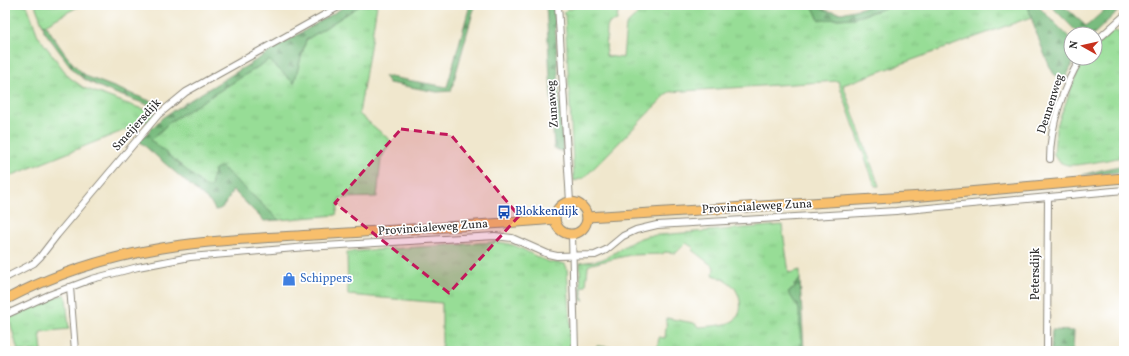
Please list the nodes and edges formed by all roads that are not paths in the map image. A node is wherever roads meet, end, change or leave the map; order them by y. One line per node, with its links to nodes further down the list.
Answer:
1 (342, 5): 15 (street, Smeijersdijk)
2 (558, 5): 10 (street, Zunaweg)
3 (1124, 16): 4 (street)
4 (1103, 35)
5 (1077, 66): 6 (street, Dennenweg)
6 (1050, 159)
7 (1124, 178): 11 (main road, Provincialeweg Zuna)
8 (1124, 190): 9 (street, Provincialeweg Zuna)
9 (1048, 198): 14 (street, Provincialeweg Zuna); 21 (street, Petersdijk)
10 (570, 202): 11 (main road); 12 (main road)
11 (587, 217): 13 (main road)
12 (554, 219): 13 (main road); 17 (main road, Provincialeweg Zuna)
13 (572, 235): 14 (street)
14 (572, 256): 16 (street, Provincialeweg Zuna); 20 (street)
15 (5, 278)
16 (70, 287): 18 (street, Provincialeweg Zuna); 19 (street)
17 (5, 300)
18 (5, 315)
19 (75, 351)
20 (575, 351)
21 (1047, 351)

